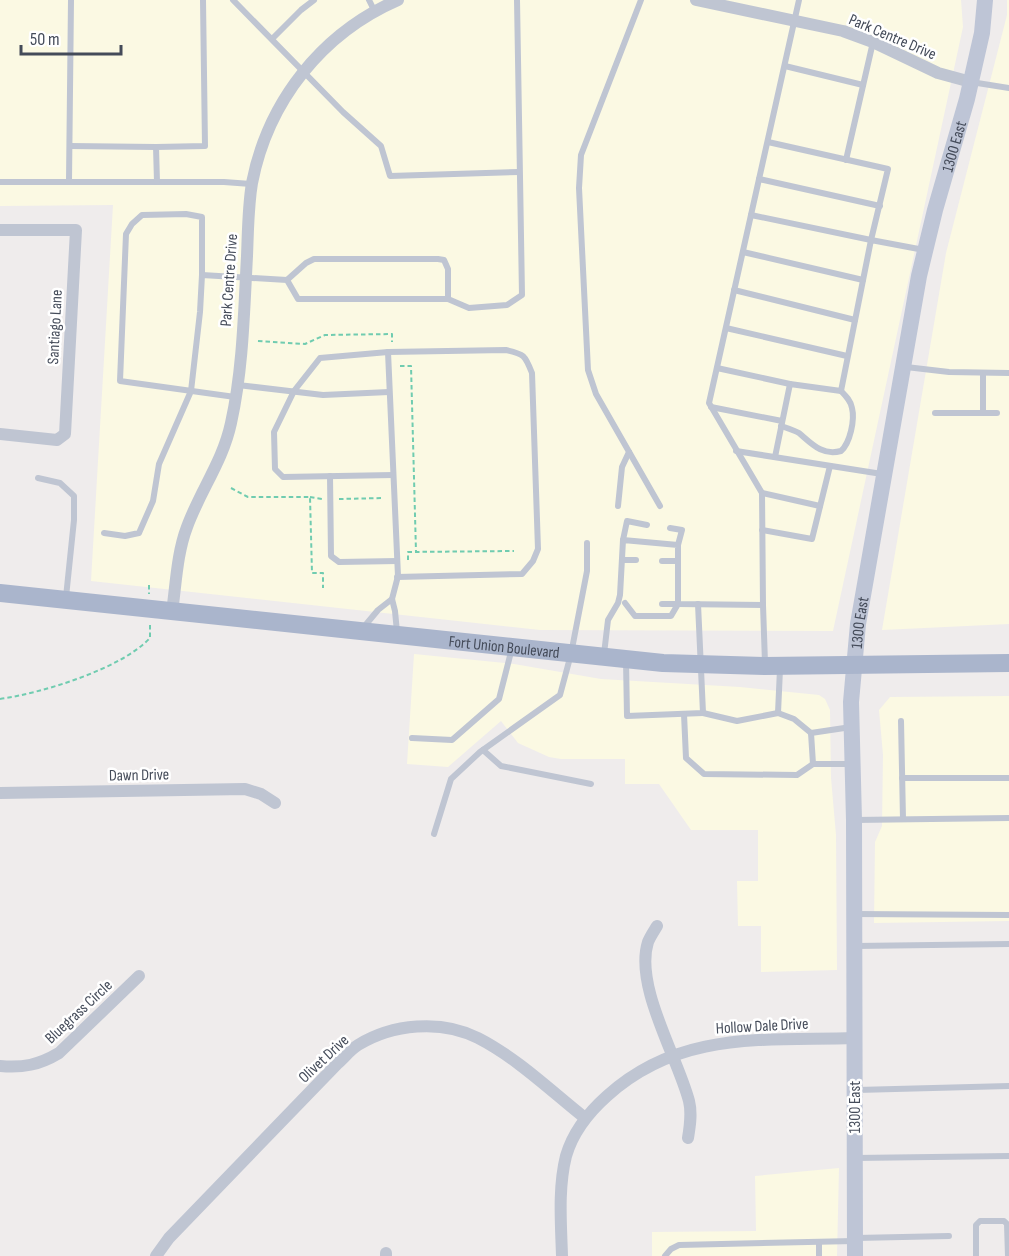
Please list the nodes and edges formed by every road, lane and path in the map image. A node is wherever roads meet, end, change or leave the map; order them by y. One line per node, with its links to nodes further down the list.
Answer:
1 (71, 0): 23 (lane)
2 (202, 0): 24 (lane)
3 (233, 0): 13 (lane)
4 (241, 0): 13 (lane)
5 (314, 0): 15 (lane)
6 (399, 0): 12 (street, Park Centre Drive)
7 (517, 0): 26 (lane)
8 (641, 0): 67 (lane)
9 (696, 0): 14 (street, Park Centre Drive)
10 (799, 0): 14 (lane)
11 (985, 0): 19 (main road, 1300 East)
12 (371, 5): 18 (street, Park Centre Drive)
13 (241, 8): 15 (lane)
14 (795, 20): 16 (street, Park Centre Drive); 17 (lane)
15 (272, 39): 18 (lane)
16 (873, 42): 19 (street, Park Centre Drive); 20 (lane)
17 (785, 66): 20 (lane); 22 (lane)
18 (303, 70): 26 (lane); 31 (street, Park Centre Drive)
19 (971, 82): 21 (lane); 36 (main road, 1300 East)
20 (863, 85): 25 (lane)
21 (1009, 88)
22 (768, 142): 25 (lane); 27 (lane)
23 (70, 146): 24 (lane); 28 (lane)
24 (156, 147): 30 (lane)
25 (846, 160): 32 (lane)
26 (519, 172): 43 (lane)
27 (759, 179): 32 (lane); 33 (lane)
28 (69, 181): 29 (lane); 30 (lane)
29 (0, 182)
30 (157, 182): 31 (lane)
31 (252, 184): 39 (street, Park Centre Drive)
32 (880, 206): 35 (lane)
33 (751, 215): 35 (lane); 37 (lane)
34 (0, 230): 65 (street, Santiago Lane)
35 (871, 240): 36 (lane); 41 (lane)
36 (924, 250): 50 (main road, 1300 East)
37 (743, 252): 41 (lane); 42 (lane)
38 (202, 275): 39 (lane); 55 (lane); 55 (lane)
39 (246, 277): 40 (lane); 56 (street, Park Centre Drive)
40 (287, 280): 43 (lane); 43 (lane)
41 (863, 280): 44 (lane)
42 (734, 290): 44 (lane); 45 (lane)
43 (448, 299)
44 (855, 320): 48 (lane)
45 (726, 328): 48 (lane); 51 (lane)
46 (258, 341): 47 (path)
47 (390, 348): 57 (lane); 59 (lane); 100 (lane)
48 (847, 356): 58 (lane)
49 (400, 366): 76 (path)
50 (902, 367): 52 (lane); 70 (main road, 1300 East)
51 (717, 368): 54 (lane); 60 (lane)
52 (983, 373): 53 (lane); 62 (lane)
53 (1009, 373)
54 (790, 384): 58 (lane); 64 (lane)
55 (191, 391): 56 (lane); 88 (lane)
56 (237, 391): 57 (lane); 112 (street, Park Centre Drive)
57 (294, 391): 59 (lane); 72 (lane)
58 (841, 391): 64 (lane)
59 (389, 392): 71 (lane)
60 (711, 407): 64 (lane); 66 (lane)
61 (935, 413): 62 (lane)
62 (983, 413): 63 (lane)
63 (997, 413)
64 (782, 424): 68 (lane)
65 (0, 434)
66 (736, 451): 68 (lane); 77 (lane)
67 (629, 452): 82 (lane); 83 (lane)
68 (775, 458): 69 (lane)
69 (830, 466): 70 (lane); 84 (lane)
70 (882, 474): 121 (main road, 1300 East)
71 (393, 475): 72 (lane); 96 (lane)
72 (330, 476): 96 (lane)
73 (38, 478): 104 (lane)
74 (231, 488): 78 (path)
75 (409, 488): 76 (path)
76 (414, 488): 93 (path)
77 (762, 493): 84 (lane); 87 (lane)
78 (310, 496): 80 (path); 101 (path)
79 (383, 498): 81 (path)
80 (322, 499)
81 (339, 499)
82 (618, 506)
83 (660, 506)
84 (820, 506): 87 (lane)
85 (647, 525): 89 (lane)
86 (670, 528): 91 (lane)
87 (762, 530): 111 (lane)
88 (104, 533)
89 (623, 540): 91 (lane); 94 (lane)
90 (587, 543): 117 (lane)
91 (678, 545): 98 (lane)
92 (514, 551): 93 (path)
93 (416, 552): 99 (path)
94 (622, 560): 95 (lane); 105 (lane)
95 (636, 560)
96 (397, 561): 100 (lane)
97 (662, 561): 98 (lane)
98 (678, 561): 109 (lane)
99 (408, 566)
100 (397, 578): 103 (lane)
101 (323, 588)
102 (0, 593): 104 (main road, Fort Union Boulevard)
103 (392, 598): 113 (lane); 115 (lane)
104 (65, 600): 112 (main road, Fort Union Boulevard)
105 (618, 603): 106 (lane); 118 (lane)
106 (626, 603): 107 (lane); 109 (lane)
107 (636, 603)
108 (662, 604): 109 (lane)
109 (678, 604): 110 (lane)
110 (698, 604): 111 (lane); 122 (lane)
111 (763, 605): 123 (lane)
112 (172, 612): 113 (main road, Fort Union Boulevard)
113 (360, 631): 115 (main road, Fort Union Boulevard)
114 (150, 632): 124 (path)
115 (397, 635): 116 (main road, Fort Union Boulevard)
116 (512, 648): 117 (main road, Fort Union Boulevard); 131 (lane)
117 (571, 654): 118 (main road, Fort Union Boulevard); 132 (lane)
118 (604, 657): 119 (main road, Fort Union Boulevard)
119 (626, 660): 122 (main road, Fort Union Boulevard); 127 (lane)
120 (1009, 663): 121 (main road, Fort Union Boulevard)
121 (854, 664): 123 (main road, Fort Union Boulevard); 129 (main road, 1300 East)
122 (700, 665): 123 (main road, Fort Union Boulevard); 125 (lane)
123 (772, 665): 126 (lane)
124 (0, 699)
125 (703, 713): 126 (lane); 127 (lane)
126 (778, 713): 130 (lane)
127 (684, 714): 133 (lane)
128 (902, 721): 135 (lane)
129 (852, 727): 130 (lane); 134 (main road, 1300 East)
130 (811, 733): 133 (lane)
131 (412, 738)
132 (483, 750): 137 (lane); 143 (lane)
133 (813, 764): 134 (lane)
134 (852, 764): 142 (main road, 1300 East)
135 (902, 778): 136 (lane); 141 (lane)
136 (1009, 778)
137 (591, 784)
138 (0, 793): 139 (street, Dawn Drive)
139 (275, 803)
140 (1009, 818): 141 (lane)
141 (903, 819): 142 (lane)
142 (854, 820): 144 (main road, 1300 East)
143 (434, 834)
144 (854, 914): 145 (lane); 148 (main road, 1300 East)
145 (1009, 915)
146 (657, 926): 151 (street)
147 (1009, 944): 148 (lane)
148 (854, 946): 150 (main road, 1300 East)
149 (139, 976): 152 (street, Bluegrass Circle)
150 (854, 1038): 151 (street, Hollow Dale Drive); 154 (main road, 1300 East)
151 (672, 1055): 155 (street, Hollow Dale Drive); 156 (street)
152 (0, 1066)
153 (1009, 1086): 154 (lane)
154 (854, 1090): 158 (main road, 1300 East)
155 (585, 1118): 162 (street, Olivet Drive); 163 (street, Hollow Dale Drive)
156 (688, 1138)
157 (1009, 1156): 158 (lane)
158 (855, 1158): 161 (main road, 1300 East)
159 (949, 1236): 161 (lane)
160 (819, 1242): 161 (lane); 164 (lane); 165 (lane)
161 (855, 1245)
162 (156, 1256)
163 (562, 1256)
164 (665, 1256)
165 (819, 1256)
166 (976, 1256): 167 (lane)
167 (1008, 1256)

